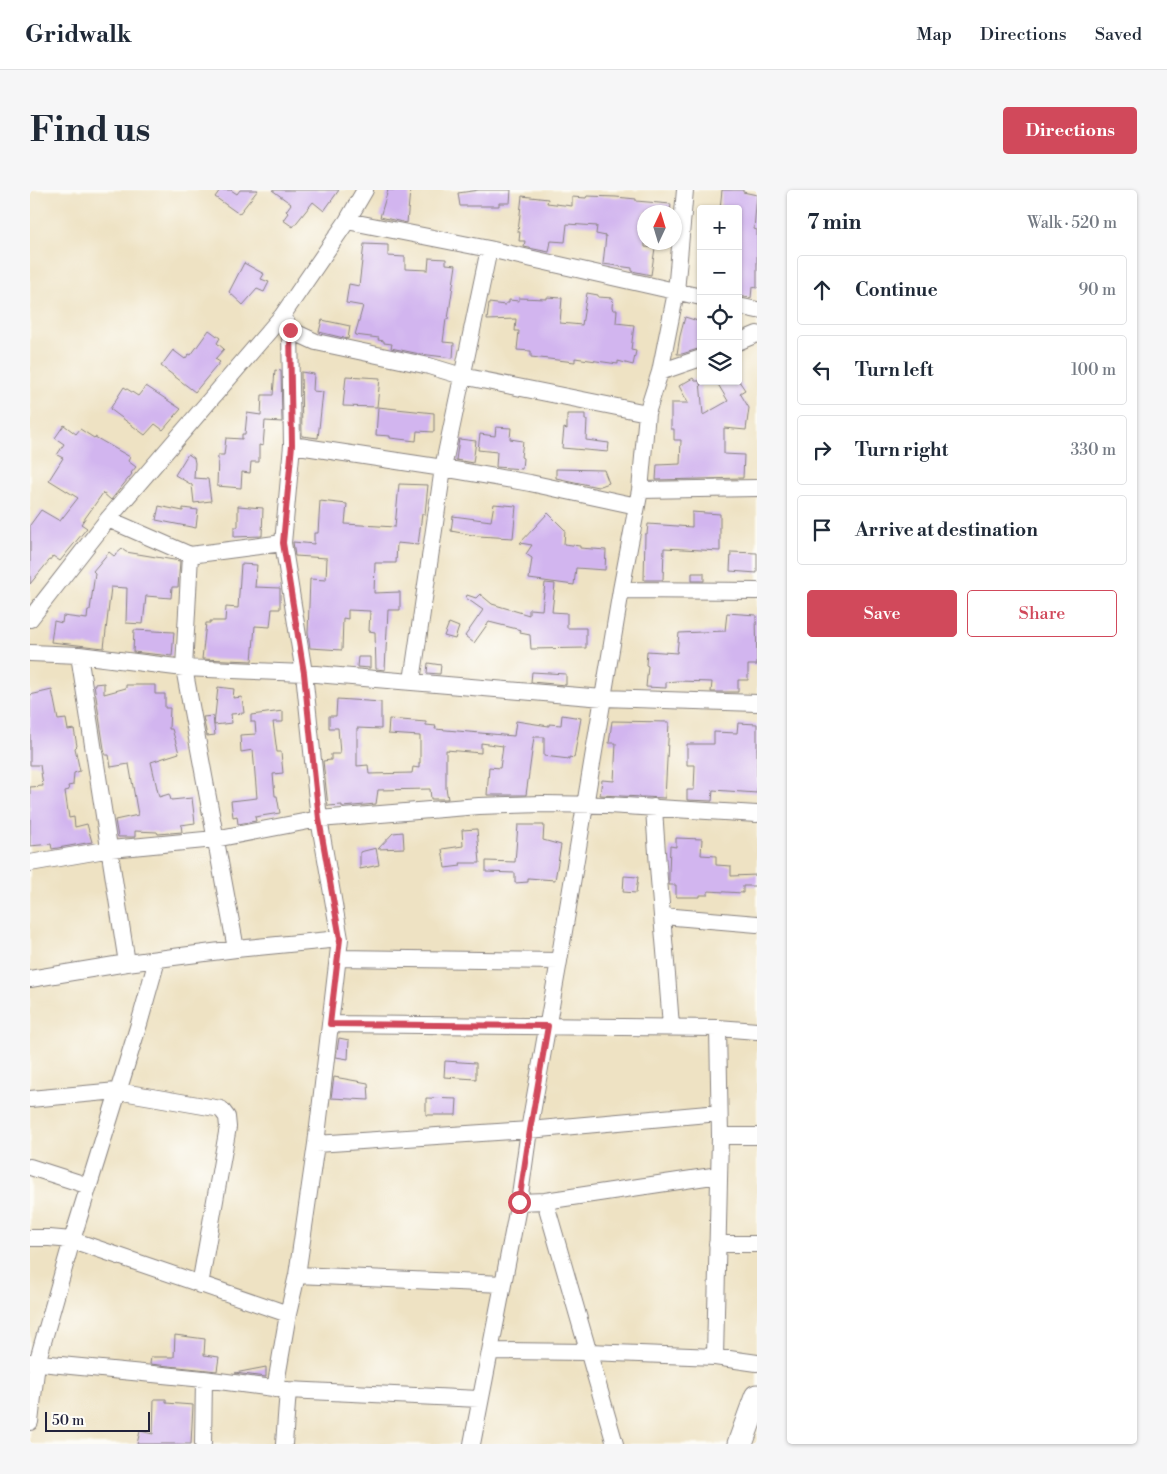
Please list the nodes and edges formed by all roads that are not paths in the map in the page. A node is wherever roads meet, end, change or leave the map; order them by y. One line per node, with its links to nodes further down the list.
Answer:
1 (365, 190): 3 (street)
2 (685, 190): 5 (street)
3 (347, 220): 4 (street); 9 (street)
4 (489, 249): 5 (street); 14 (street)
5 (676, 292): 6 (street); 13 (street)
6 (697, 297)
7 (742, 307): 8 (street)
8 (757, 310)
9 (286, 323): 14 (street); 16 (street); 20 (street)
10 (757, 334): 11 (street)
11 (742, 340)
12 (697, 359): 13 (street)
13 (660, 372): 15 (street)
14 (462, 376): 15 (street); 17 (street)
15 (647, 413): 19 (street)
16 (292, 445): 17 (street); 21 (street)
17 (443, 468): 19 (street); 30 (street)
18 (757, 488): 19 (street)
19 (639, 498): 23 (street)
20 (108, 519): 22 (street); 25 (street)
21 (283, 543): 22 (street); 29 (street)
22 (190, 555): 28 (street)
23 (621, 590): 24 (street); 31 (street)
24 (757, 592)
25 (30, 619)
26 (30, 653): 27 (street)
27 (79, 655): 28 (street); 38 (street)
28 (184, 668): 29 (street); 37 (street)
29 (304, 673): 30 (street); 36 (street)
30 (412, 682): 31 (street)
31 (603, 698): 32 (street); 33 (street)
32 (757, 703)
33 (585, 804): 34 (street); 36 (street); 46 (street)
34 (654, 807): 35 (street); 40 (street)
35 (757, 814)
36 (319, 819): 37 (street); 42 (street)
37 (215, 839): 38 (street); 43 (street)
38 (111, 849): 39 (street); 47 (street)
39 (30, 863)
40 (663, 916): 41 (street); 51 (street)
41 (757, 924)
42 (340, 939): 43 (street); 44 (street)
43 (236, 949): 45 (street)
44 (338, 958): 46 (street); 49 (street)
45 (157, 960): 47 (street); 54 (street)
46 (560, 961): 50 (street)
47 (127, 963): 48 (street)
48 (30, 979)
49 (330, 1024): 50 (street); 60 (street)
50 (548, 1026): 51 (street); 57 (street)
51 (671, 1027): 52 (street)
52 (718, 1028): 53 (street); 56 (street)
53 (757, 1030)
54 (118, 1091): 55 (street); 63 (street); 72 (street)
55 (30, 1099)
56 (719, 1113): 57 (street); 58 (street)
57 (530, 1130): 60 (street); 65 (street)
58 (720, 1136): 59 (street); 62 (street)
59 (757, 1136)
60 (316, 1144): 70 (street)
61 (30, 1168): 63 (street)
62 (719, 1175): 64 (street); 68 (street)
63 (89, 1186): 67 (street)
64 (545, 1201): 65 (street); 75 (street)
65 (519, 1202): 71 (street)
66 (30, 1238): 67 (street)
67 (72, 1240): 72 (street); 78 (street)
68 (717, 1244): 69 (street); 76 (street)
69 (757, 1244)
70 (297, 1275): 71 (street); 73 (street)
71 (502, 1284): 74 (street)
72 (200, 1285): 73 (street)
73 (288, 1314): 80 (street)
74 (490, 1352): 75 (street); 82 (street)
75 (589, 1352): 76 (street); 87 (street)
76 (715, 1357): 77 (street)
77 (757, 1362)
78 (33, 1363): 79 (street); 83 (street)
79 (204, 1379): 80 (street); 84 (street)
80 (281, 1389): 82 (street); 85 (street)
81 (757, 1396): 88 (highway)
82 (480, 1399): 86 (street)
83 (30, 1422)
84 (203, 1444)
85 (284, 1444)
86 (472, 1444)
87 (615, 1444)
88 (740, 1444)

